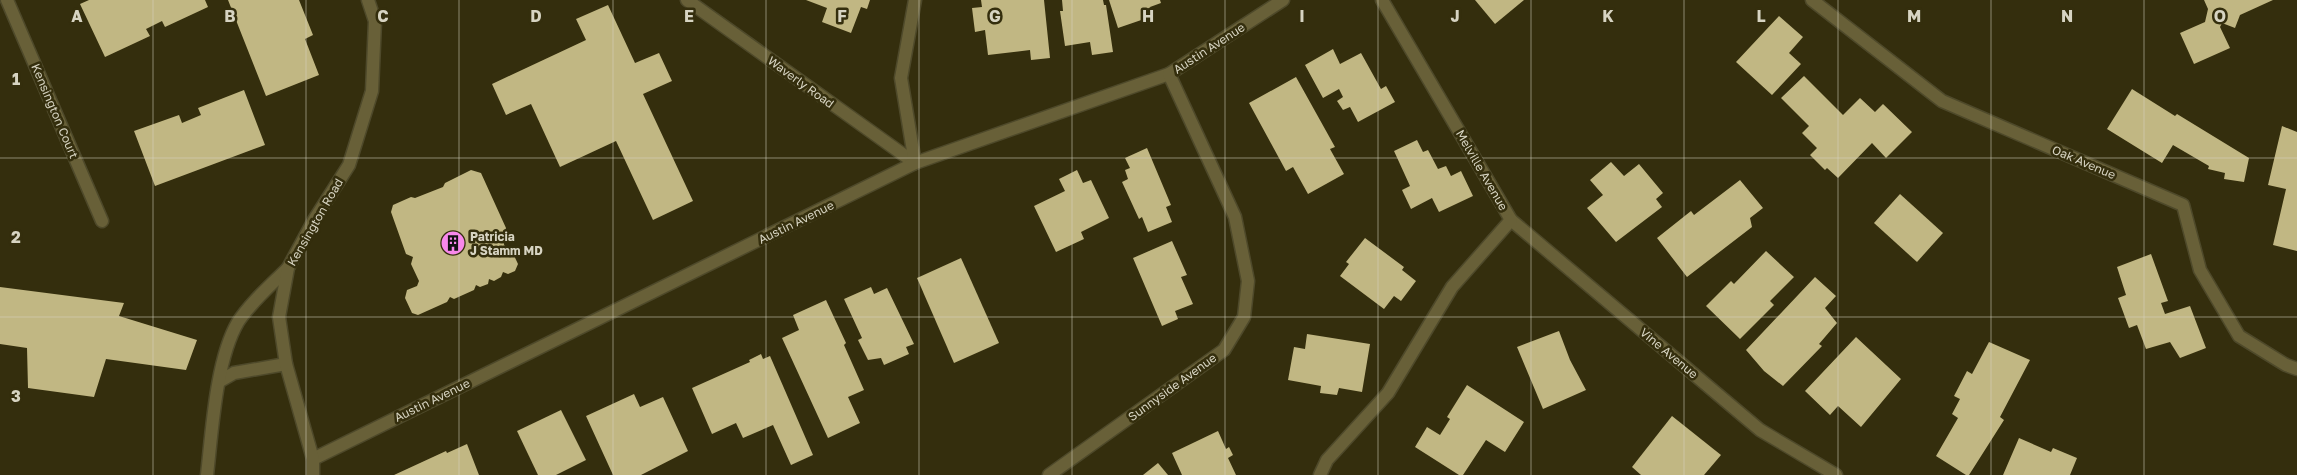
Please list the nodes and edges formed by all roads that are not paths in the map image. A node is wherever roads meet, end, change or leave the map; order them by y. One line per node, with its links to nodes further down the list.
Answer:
1 (7, 0): 11 (street, Kensington Court)
2 (368, 0): 12 (street, Kensington Road)
3 (687, 0): 9 (street, Waverly Road)
4 (915, 0): 9 (street)
5 (1283, 0): 8 (street, Austin Avenue)
6 (1382, 0): 10 (street, Melville Avenue)
7 (1812, 0): 14 (street, Oak Avenue)
8 (1169, 74): 9 (street, Austin Avenue); 19 (street, Sunnyside Avenue)
9 (915, 163): 16 (street, Austin Avenue)
10 (1511, 220): 20 (street, Melville Avenue); 21 (street, Vine Avenue)
11 (102, 221)
12 (288, 268): 13 (street, Kensington Road); 15 (street)
13 (286, 364): 15 (street); 16 (street, Kensington Road)
14 (2297, 369)
15 (220, 380): 17 (street)
16 (313, 459): 18 (street, Kensington Road)
17 (207, 475)
18 (313, 475)
19 (1049, 475)
20 (1320, 475)
21 (1836, 475)

